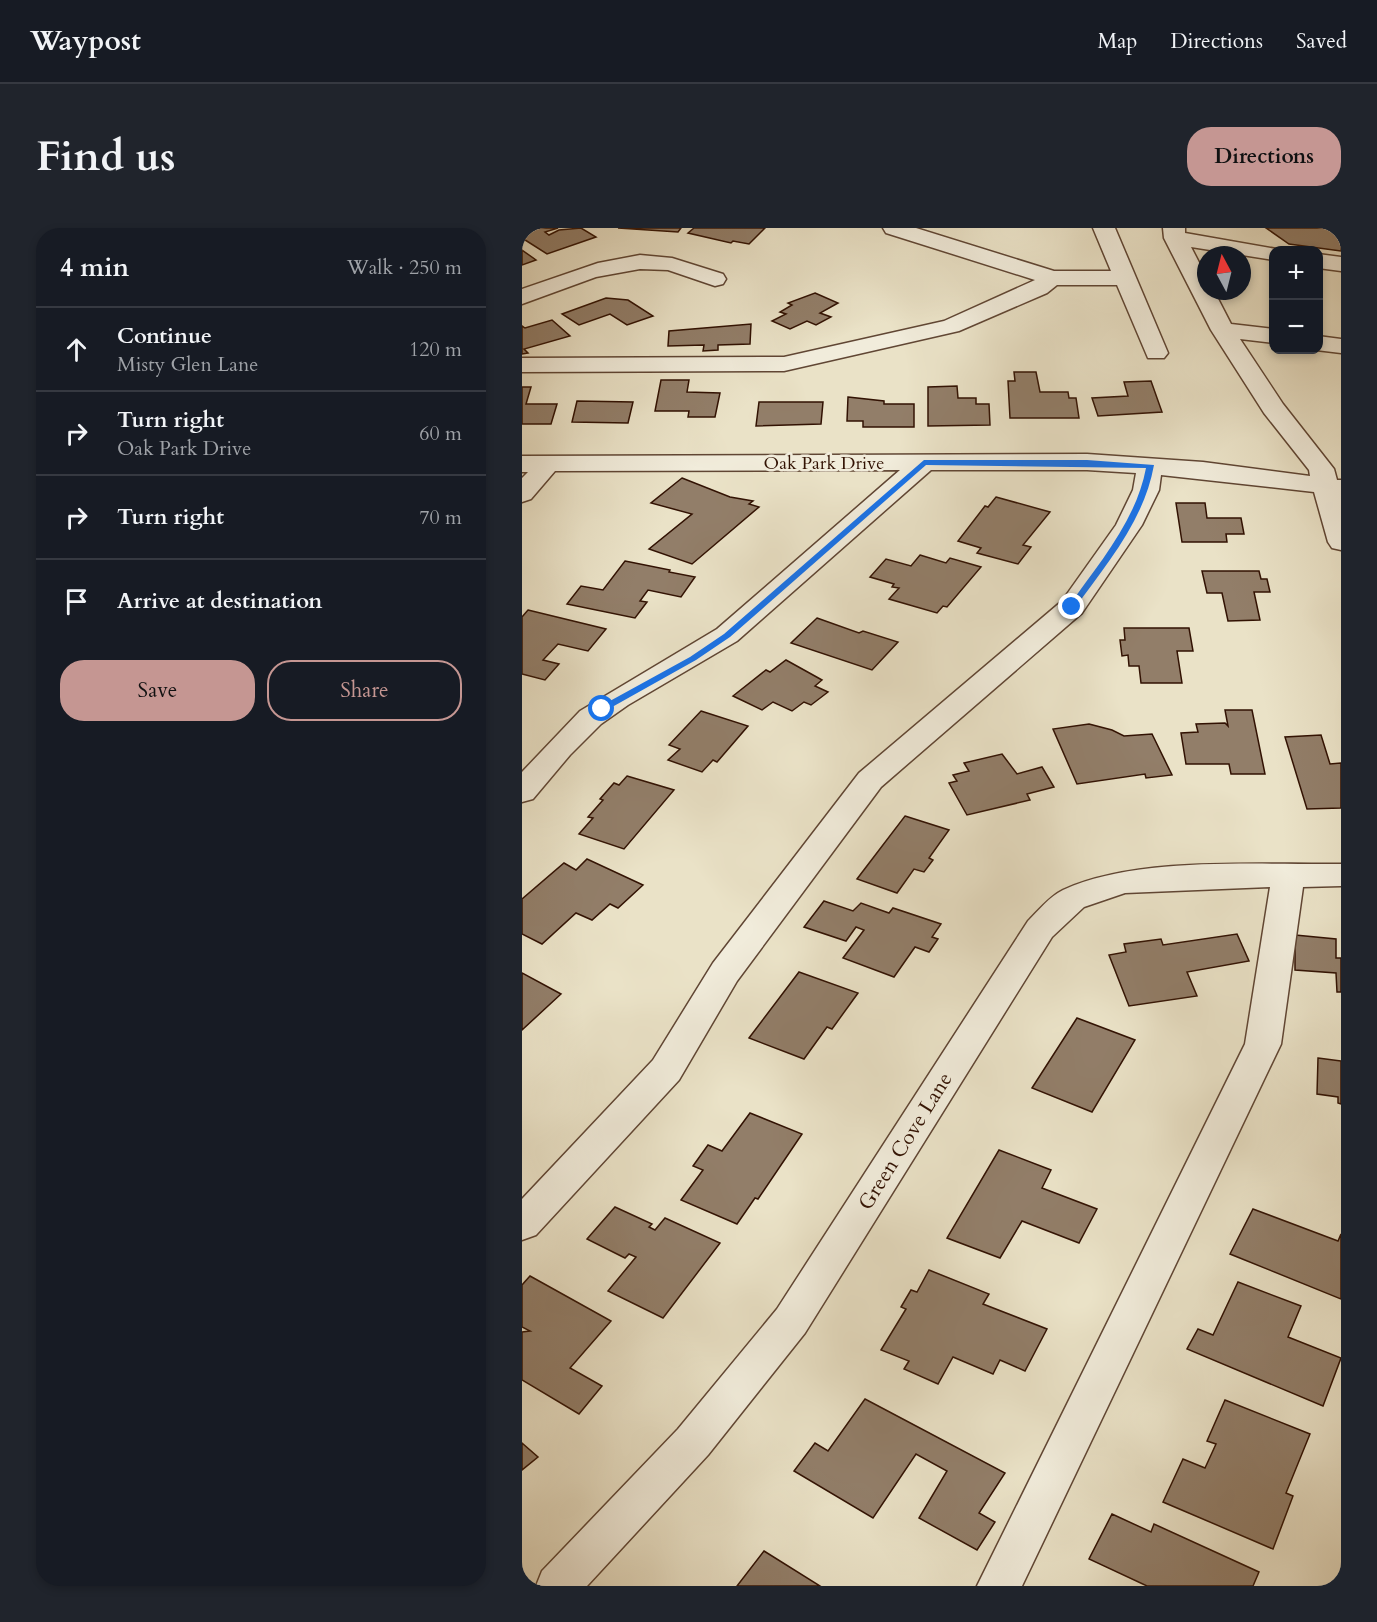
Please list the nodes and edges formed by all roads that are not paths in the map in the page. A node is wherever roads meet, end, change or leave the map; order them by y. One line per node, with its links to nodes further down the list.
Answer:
1 (894, 228): 7 (street)
2 (1104, 228): 8 (street)
3 (1174, 233): 4 (street); 11 (street)
4 (1269, 253)
5 (1323, 262): 6 (street)
6 (1341, 264)
7 (1052, 278): 8 (street); 16 (street)
8 (1125, 278): 15 (street)
9 (715, 279): 10 (street)
10 (522, 297)
11 (1223, 330): 12 (street); 21 (street)
12 (1269, 335)
13 (1323, 343): 14 (street)
14 (1341, 345)
15 (1156, 352)
16 (522, 365)
17 (924, 462): 19 (street, Oak Park Drive); 20 (street, Oak Park Drive); 24 (street)
18 (522, 464): 19 (street, Oak Park Drive)
19 (548, 464): 22 (street)
20 (1150, 465): 21 (street, Oak Park Drive); 27 (street)
21 (1335, 487): 23 (street)
22 (522, 494)
23 (1341, 542)
24 (522, 792)
25 (1341, 875): 26 (street, Green Cove Lane)
26 (1288, 877): 28 (street, Green Cove Lane); 29 (street)
27 (522, 1224)
28 (558, 1586)
29 (999, 1586)

